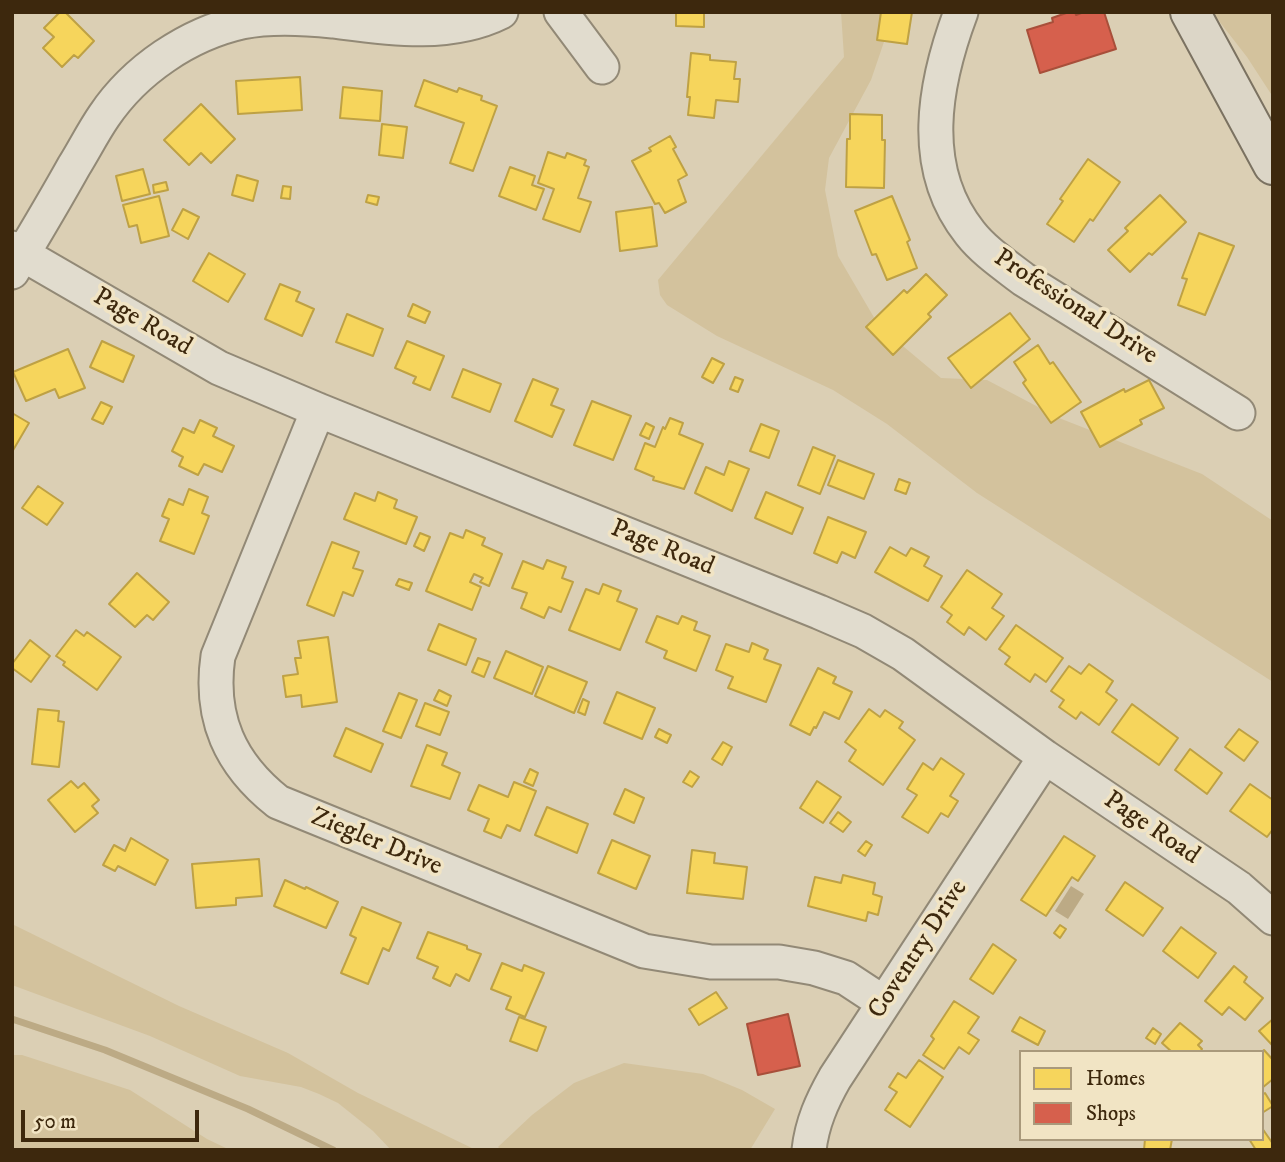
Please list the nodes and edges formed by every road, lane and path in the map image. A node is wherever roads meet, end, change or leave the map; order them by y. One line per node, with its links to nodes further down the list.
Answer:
1 (500, 12): 7 (street)
2 (562, 12): 5 (street)
3 (961, 12): 9 (street, Professional Drive)
4 (1190, 12): 6 (main road)
5 (602, 66)
6 (1273, 165)
7 (16, 258): 8 (street, Page Road)
8 (317, 410): 10 (street, Page Road); 12 (street, Ziegler Drive)
9 (1238, 413)
10 (1045, 757): 11 (street, Page Road); 12 (street, Coventry Drive)
11 (1273, 918)
12 (884, 1003): 13 (street, Coventry Drive)
13 (809, 1150)

